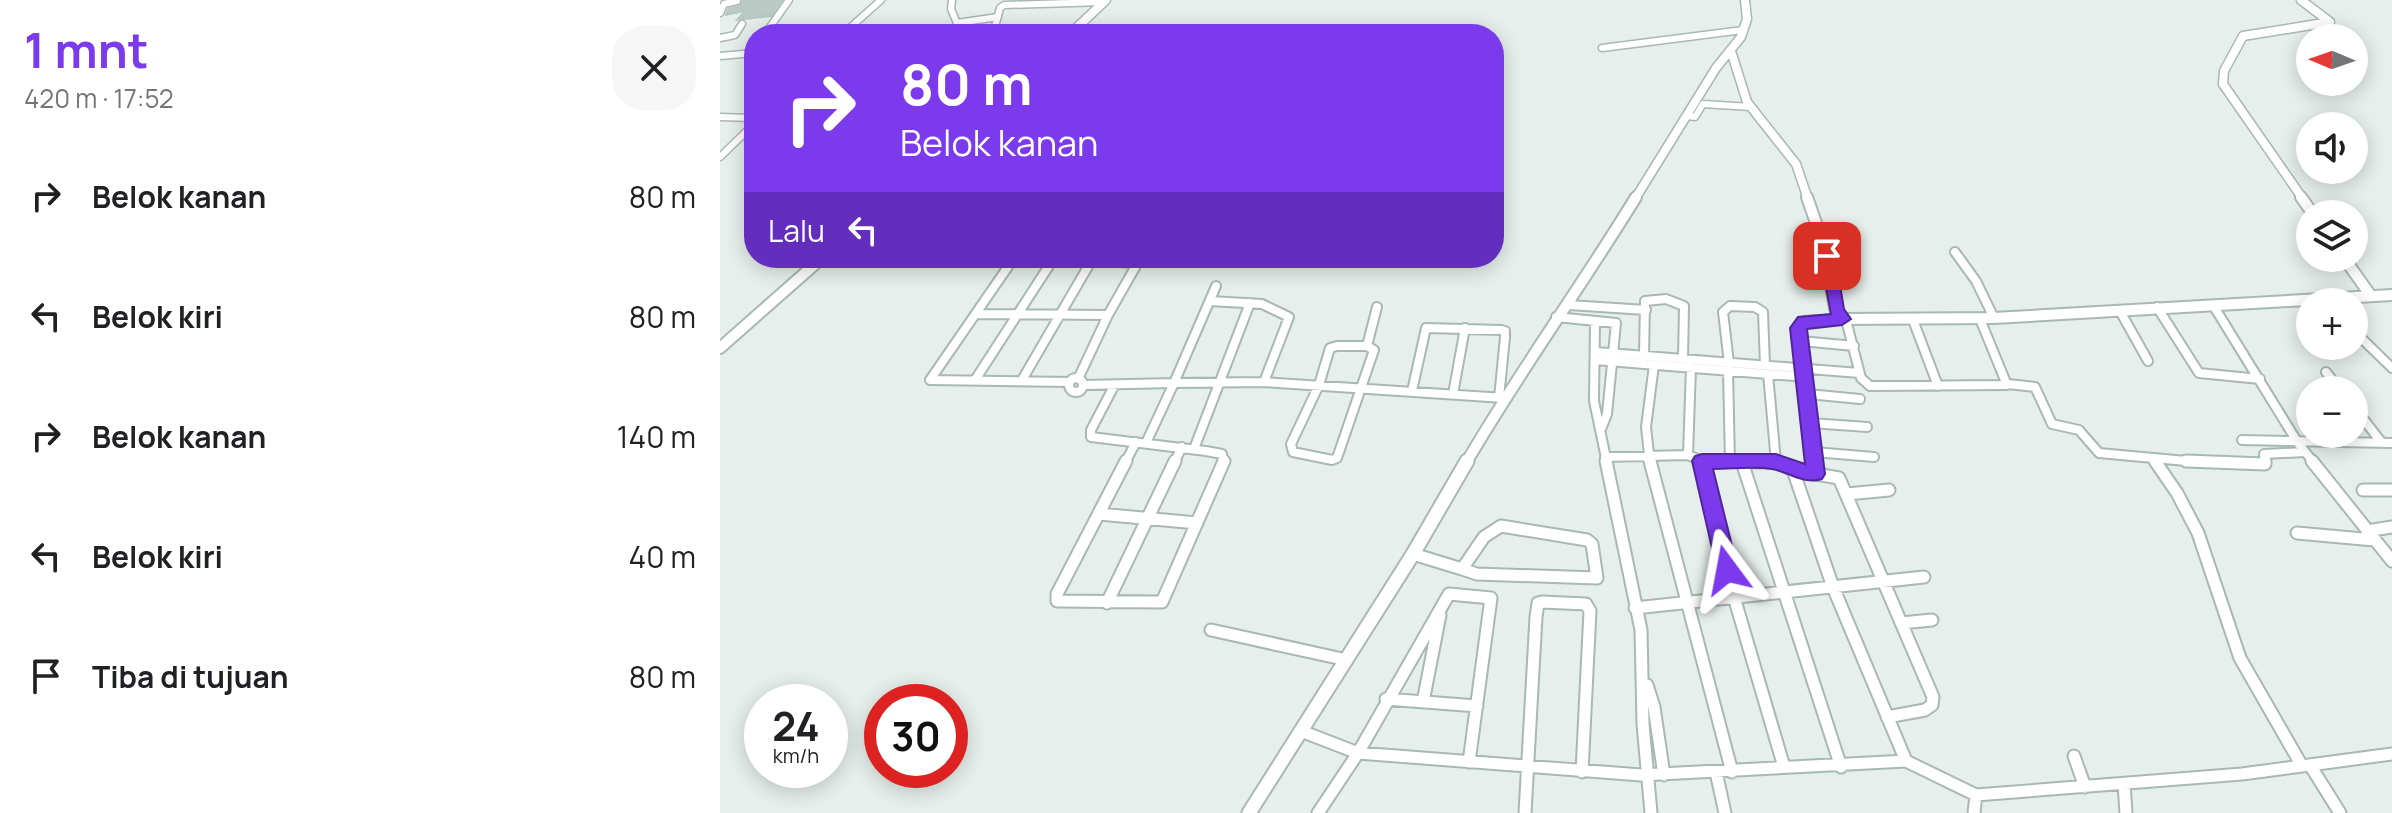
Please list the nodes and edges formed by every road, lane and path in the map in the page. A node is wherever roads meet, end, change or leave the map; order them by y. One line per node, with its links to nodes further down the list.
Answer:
1 (789, 0): 11 (street)
2 (881, 0): 12 (street)
3 (952, 0): 9 (street)
4 (1745, 0): 15 (street)
5 (2301, 0): 27 (street)
6 (737, 1): 8 (street)
7 (1105, 1): 9 (street); 14 (street)
8 (720, 13)
9 (998, 17): 13 (street)
10 (742, 24): 16 (street)
11 (772, 24)
12 (854, 24)
13 (996, 24)
14 (1081, 24)
15 (1743, 30): 17 (street); 19 (street)
16 (720, 38)
17 (1602, 48)
18 (744, 53): 20 (street)
19 (1732, 54): 21 (street); 22 (street)
20 (720, 56)
21 (1751, 107): 22 (street); 55 (street)
22 (1687, 116): 42 (street)
23 (720, 117): 24 (street)
24 (744, 118)
25 (744, 134): 26 (street)
26 (720, 157)
27 (2303, 200)
28 (1955, 252): 53 (street)
29 (811, 268): 63 (street)
30 (1007, 268): 48 (street)
31 (1048, 268): 49 (street)
32 (1085, 268): 50 (street)
33 (1134, 268): 51 (street)
34 (2354, 272): 38 (street)
35 (1216, 286): 39 (street)
36 (2392, 295): 38 (street)
37 (2368, 296): 38 (street)
38 (2371, 296)
39 (1210, 301): 41 (street); 84 (street)
40 (2296, 302): 43 (street)
41 (1250, 303): 81 (street); 83 (street)
42 (1569, 305): 46 (street); 52 (street)
43 (2213, 305): 45 (street); 78 (street)
44 (1377, 307): 61 (street)
45 (2157, 307): 47 (street); 78 (street)
46 (1646, 310): 65 (street); 67 (street)
47 (2120, 311): 53 (street); 68 (street)
48 (976, 314): 49 (street); 79 (street)
49 (1019, 314): 50 (street); 79 (street)
50 (1059, 314): 51 (street); 80 (street)
51 (1108, 315): 82 (street)
52 (1556, 317): 57 (street); 93 (street)
53 (1994, 318): 54 (street)
54 (1980, 319): 56 (street); 85 (street)
55 (1844, 320): 56 (street); 59 (street); 62 (street)
56 (1913, 320): 88 (street)
57 (1595, 321): 64 (street); 66 (street)
58 (1465, 328): 90 (street); 91 (street); 93 (street)
59 (1801, 341): 62 (street); 75 (street)
60 (2368, 345): 72 (street)
61 (1367, 346): 86 (street); 89 (street)
62 (1854, 346): 76 (street)
63 (720, 348)
64 (1596, 356): 66 (street); 98 (street)
65 (1644, 356): 66 (street); 67 (street)
66 (1613, 357): 69 (street); 98 (street)
67 (1683, 359): 71 (street)
68 (2148, 361)
69 (1654, 365): 70 (street); 111 (street)
70 (1691, 367): 71 (street); 110 (street)
71 (1728, 367): 73 (street); 73 (street); 116 (street)
72 (2392, 368)
73 (1766, 370): 75 (street); 117 (street)
74 (2326, 372): 77 (street)
75 (1806, 373): 76 (street); 92 (street)
76 (1859, 373): 88 (street)
77 (2329, 376)
78 (2260, 379): 100 (street)
79 (975, 380): 80 (street)
80 (1022, 380): 82 (street)
81 (1219, 381): 83 (street); 84 (street); 107 (street)
82 (1077, 382): 87 (street)
83 (1264, 382): 86 (street)
84 (1174, 383): 87 (street); 101 (street)
85 (2008, 384): 88 (street); 114 (street)
86 (1319, 385): 89 (street); 89 (street)
87 (1114, 386): 101 (street)
88 (1938, 386)
89 (1362, 387): 90 (street)
90 (1412, 391): 91 (street)
91 (1453, 394): 93 (street)
92 (1808, 394): 94 (street); 95 (street)
93 (1502, 398): 130 (street)
94 (1860, 399)
95 (1811, 423): 97 (street); 108 (street)
96 (2368, 423): 104 (street)
97 (1867, 427)
98 (1601, 429): 112 (street)
99 (2242, 440): 102 (street)
100 (2296, 440)
101 (1141, 442): 105 (street); 124 (street)
102 (2296, 443)
103 (2368, 445): 104 (street)
104 (2388, 445)
105 (1182, 447): 107 (street); 125 (street)
106 (2302, 448): 109 (street)
107 (1194, 449): 126 (street)
108 (1814, 452): 113 (street); 119 (street)
109 (2305, 452): 114 (street); 129 (street)
110 (1688, 455): 111 (street); 115 (street)
111 (1649, 456): 112 (street); 138 (street)
112 (1605, 457): 141 (street)
113 (1874, 457)
114 (2153, 458): 158 (street)
115 (1702, 461): 116 (street); 137 (street)
116 (1736, 462): 117 (street); 136 (street)
117 (1776, 462): 118 (street)
118 (1793, 470): 119 (street); 135 (street)
119 (1815, 474): 123 (street)
120 (1889, 490): 123 (street)
121 (2363, 490): 122 (street)
122 (2392, 490)
123 (1847, 494): 134 (street)
124 (1099, 514): 125 (street); 139 (street)
125 (1146, 519): 126 (street); 139 (street)
126 (1197, 523): 139 (street)
127 (2392, 527): 129 (street)
128 (2297, 533): 129 (street)
129 (2371, 535): 131 (street)
130 (1413, 554): 132 (street); 145 (street)
131 (2392, 561)
132 (1461, 570): 132 (street)
133 (1924, 577): 134 (street)
134 (1884, 582): 135 (street); 143 (street)
135 (1833, 587): 136 (street); 150 (street)
136 (1783, 593): 137 (street); 160 (street)
137 (1734, 597): 138 (street); 159 (street)
138 (1687, 602): 141 (street); 163 (street)
139 (1107, 603)
140 (1441, 607): 147 (street); 148 (street); 149 (street)
141 (1635, 608): 146 (street)
142 (1932, 620): 143 (street)
143 (1901, 623): 150 (street)
144 (1211, 630): 145 (street)
145 (1347, 660): 151 (street)
146 (1643, 674): 164 (street); 165 (street)
147 (1386, 699): 148 (street); 152 (street)
148 (1423, 702): 149 (street)
149 (1477, 706): 156 (street)
150 (1887, 717): 155 (street)
151 (1301, 731): 152 (street); 169 (street)
152 (1358, 753): 156 (street); 170 (street)
153 (2392, 754): 158 (street)
154 (2074, 756): 167 (street)
155 (1906, 761): 160 (street); 168 (street)
156 (1469, 762): 157 (street)
157 (1529, 766): 161 (street); 161 (street); 171 (street)
158 (2306, 766): 166 (street); 176 (street)
159 (1784, 767): 160 (street); 163 (street)
160 (1841, 767)
161 (1582, 772): 164 (street)
162 (1716, 772): 163 (street); 165 (street); 173 (street)
163 (1732, 772)
164 (1647, 775): 165 (street); 172 (street)
165 (1664, 775)
166 (2124, 784): 167 (street); 175 (street)
167 (2085, 787): 168 (street)
168 (1976, 795): 174 (street)
169 (1249, 813)
170 (1321, 813)
171 (1525, 813)
172 (1651, 813)
173 (1725, 813)
174 (1974, 813)
175 (2126, 813)
176 (2340, 813)

